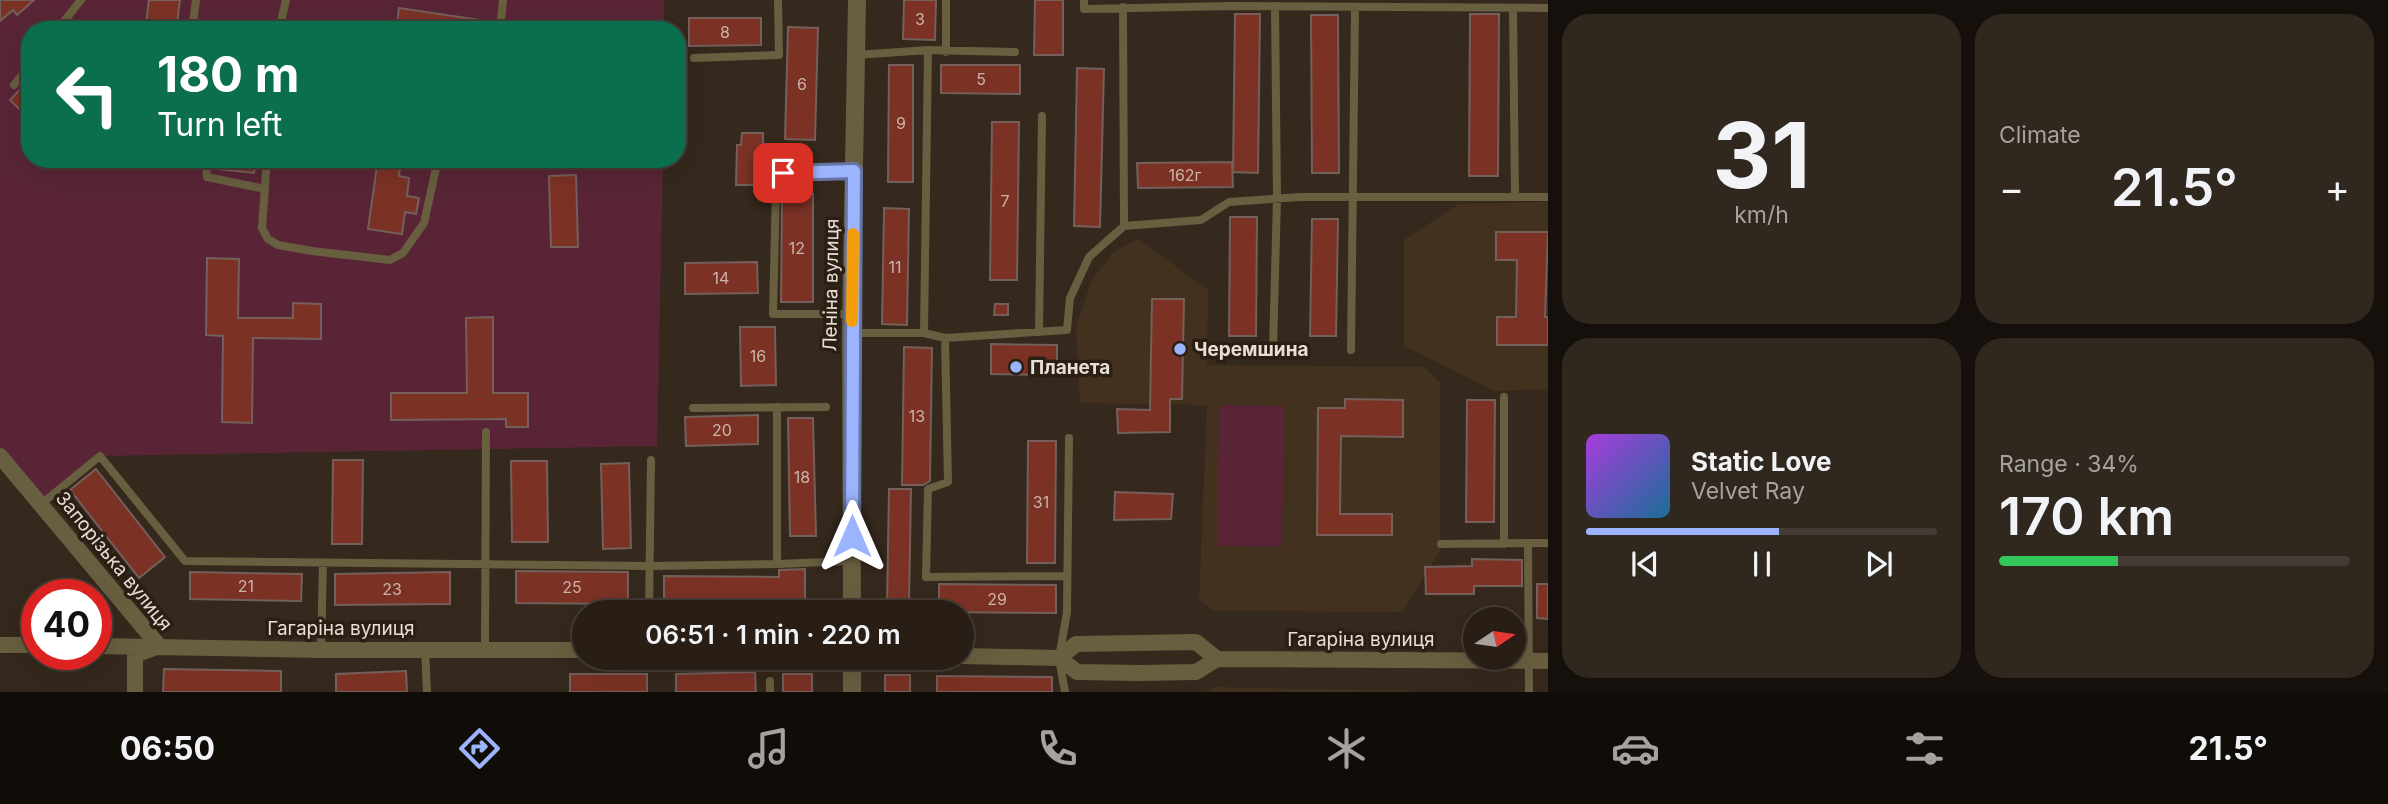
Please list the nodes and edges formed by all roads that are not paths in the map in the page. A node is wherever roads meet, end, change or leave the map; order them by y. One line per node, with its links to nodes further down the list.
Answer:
1 (81, 0): 18 (lane)
2 (196, 0): 19 (lane)
3 (285, 0): 20 (lane)
4 (503, 0): 21 (lane)
5 (778, 0): 26 (lane)
6 (857, 0): 25 (street, Леніна вулиця)
7 (946, 0): 23 (lane)
8 (1084, 0): 14 (lane)
9 (1232, 3): 10 (lane); 13 (lane)
10 (1153, 4): 14 (lane)
11 (1403, 4): 12 (lane); 15 (lane)
12 (1478, 4): 16 (lane)
13 (1275, 6): 15 (lane); 38 (lane)
14 (1123, 7): 39 (lane)
15 (1355, 8): 35 (lane)
16 (1513, 8): 17 (lane); 36 (lane)
17 (1548, 8)
18 (64, 21)
19 (193, 21)
20 (281, 21)
21 (501, 21)
22 (928, 50): 23 (lane); 25 (lane); 43 (lane)
23 (946, 51): 24 (lane)
24 (1015, 52)
25 (856, 55): 33 (street, Леніна вулиця)
26 (694, 58)
27 (21, 76): 28 (lane)
28 (14, 85)
29 (1042, 116): 41 (lane)
30 (206, 168): 34 (lane)
31 (266, 168): 34 (lane)
32 (436, 168): 34 (lane)
33 (854, 171): 40 (street, Леніна вулиця); 40 (lane)
34 (265, 190)
35 (1351, 197): 36 (lane); 38 (lane); 46 (lane)
36 (1514, 197): 37 (lane)
37 (1548, 197)
38 (1277, 199): 39 (lane); 45 (lane)
39 (1124, 226): 41 (lane)
40 (852, 314): 42 (street, Леніна вулиця)
41 (1039, 332): 44 (lane)
42 (851, 333): 43 (lane); 60 (street, Леніна вулиця)
43 (924, 333): 44 (lane)
44 (945, 338): 65 (lane)
45 (1273, 349)
46 (1351, 350)
47 (1504, 397): 59 (lane)
48 (777, 407): 49 (lane); 50 (lane); 62 (lane)
49 (826, 407)
50 (693, 408)
51 (486, 432): 63 (lane)
52 (1069, 438): 65 (lane)
53 (0, 456): 55 (street, Запорізька вулиця)
54 (651, 460): 64 (lane)
55 (40, 505): 61 (lane); 71 (street, Запорізька вулиця)
56 (1528, 543): 57 (lane); 59 (lane); 80 (lane)
57 (1548, 543)
58 (1441, 544): 59 (lane)
59 (1504, 544)
60 (852, 561): 62 (lane); 67 (street, Леніна вулиця)
61 (323, 563): 63 (lane); 73 (lane)
62 (777, 564): 64 (lane)
63 (485, 565): 64 (lane); 72 (lane)
64 (651, 566): 66 (lane)
65 (1067, 576): 77 (lane)
66 (650, 600)
67 (852, 600)
68 (0, 645): 69 (street)
69 (21, 645)
70 (112, 646): 71 (street, Гагаріна вулиця)
71 (159, 646): 73 (street, Гагаріна вулиця); 83 (street, Запорізька вулиця)
72 (485, 649): 74 (street, Гагаріна вулиця); 75 (street, Гагаріна вулиця)
73 (321, 650): 74 (street, Гагаріна вулиця)
74 (425, 650): 84 (lane)
75 (572, 650)
76 (974, 656): 77 (street, Гагаріна вулиця)
77 (1059, 658): 78 (street, Гагаріна вулиця); 78 (street, Гагаріна вулиця); 87 (lane)
78 (1217, 659): 80 (street, Гагаріна вулиця)
79 (1548, 661): 80 (street, Гагаріна вулиця)
80 (1528, 662): 88 (lane)
81 (852, 670): 86 (street)
82 (770, 681): 85 (lane)
83 (135, 692)
84 (427, 692)
85 (770, 692)
86 (852, 692)
87 (1065, 692)
88 (1529, 692)

